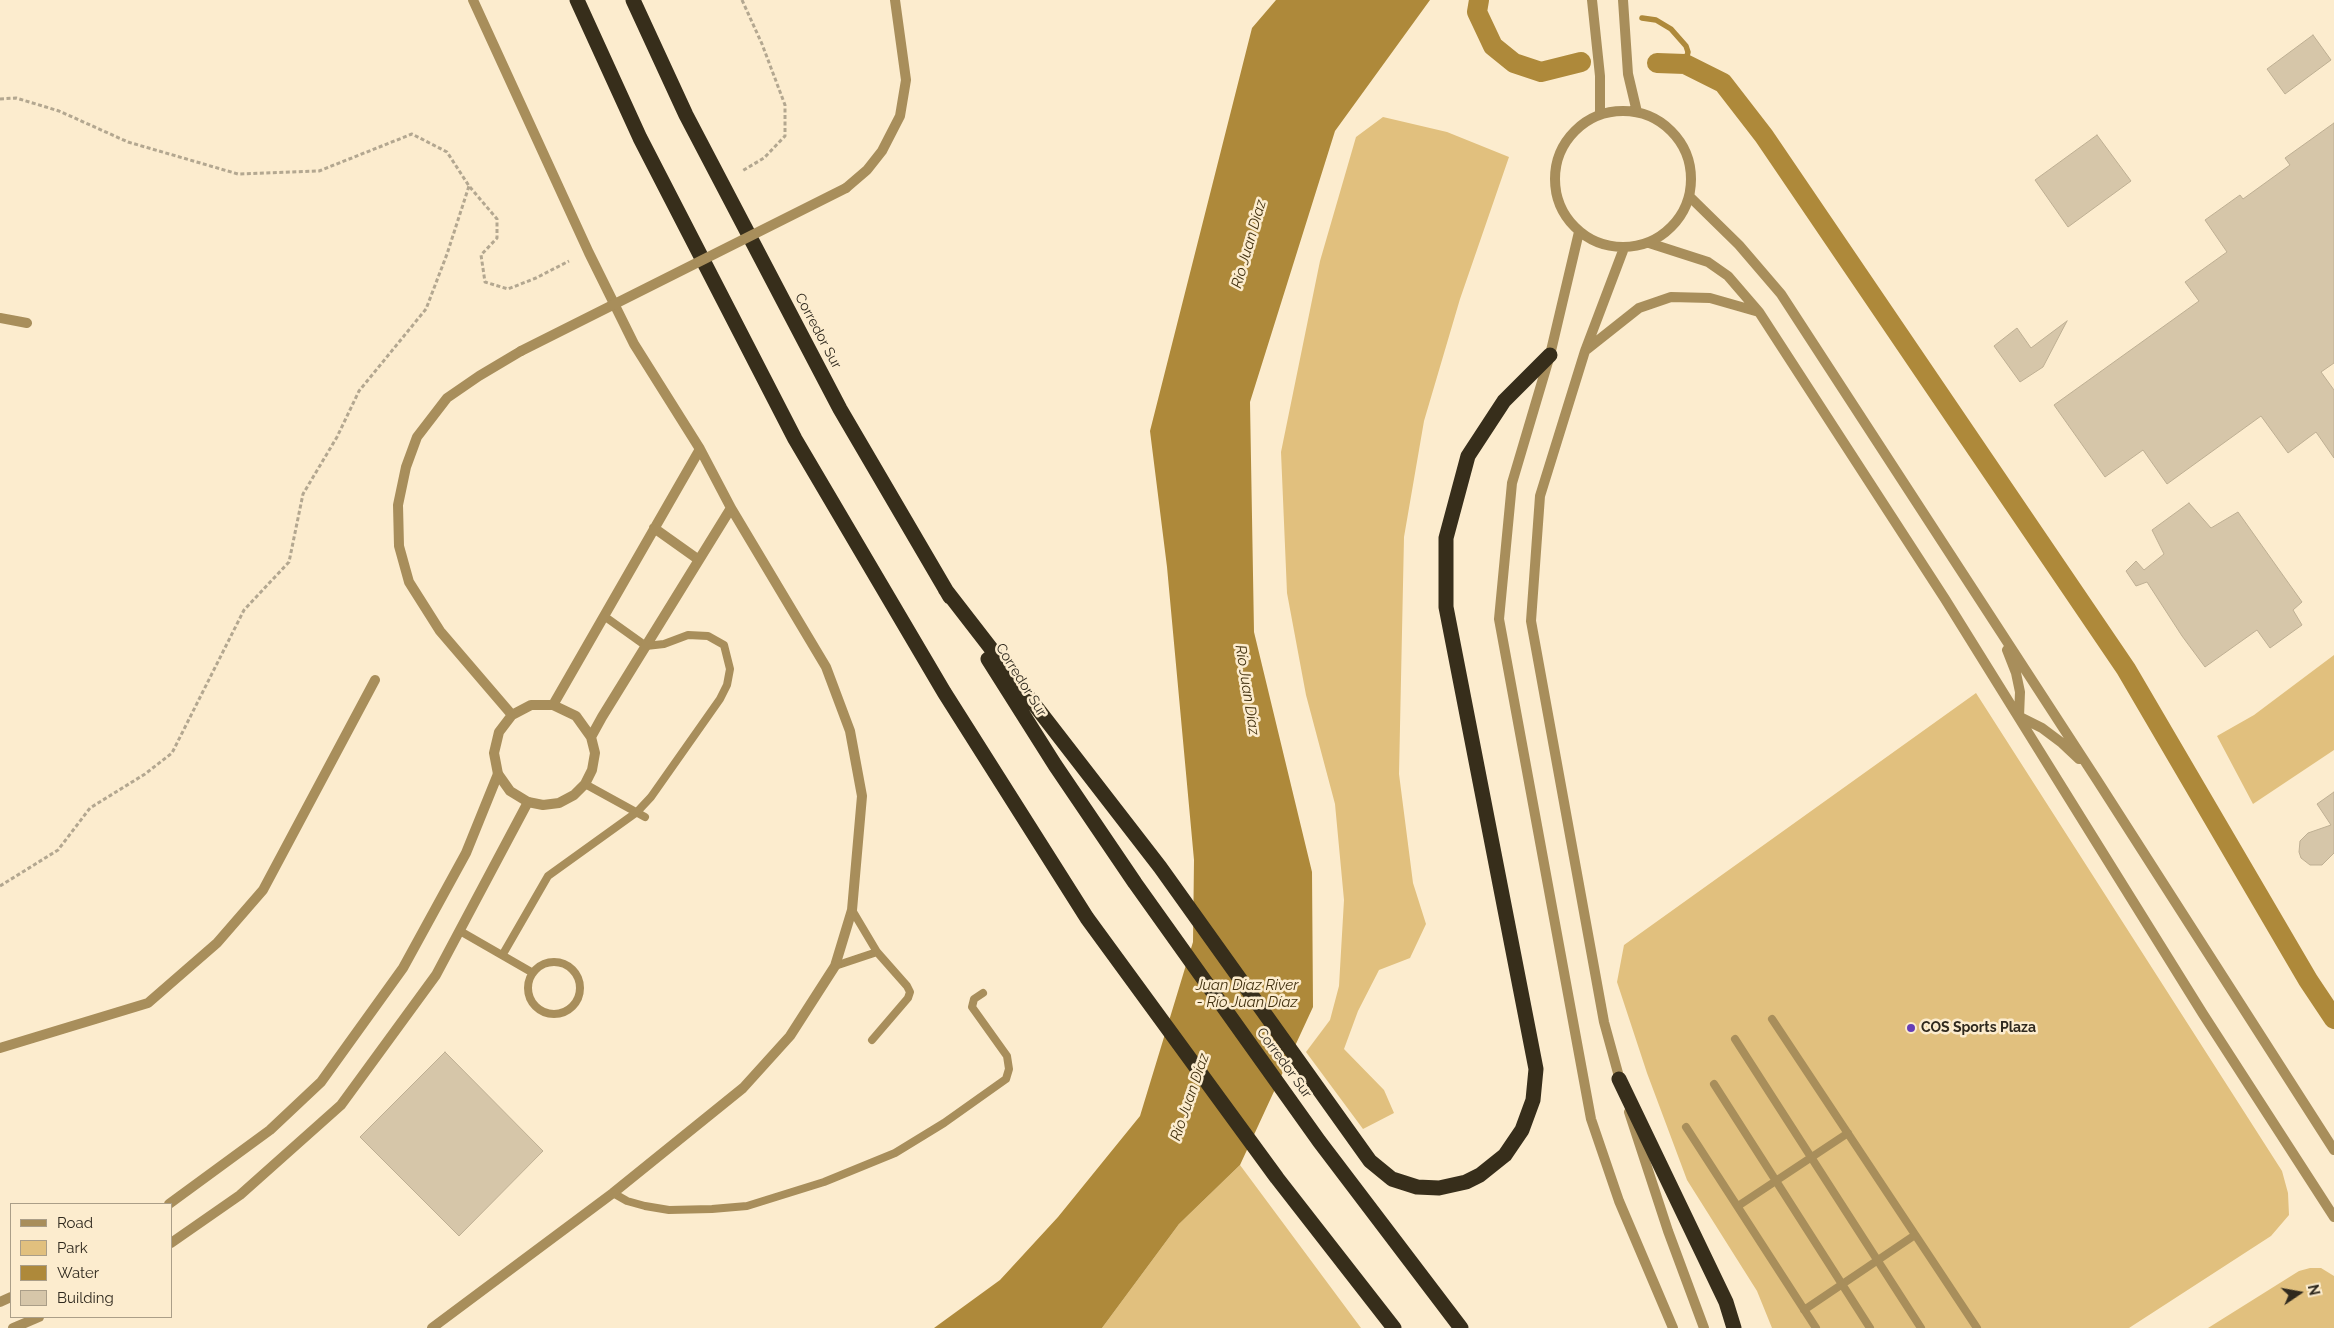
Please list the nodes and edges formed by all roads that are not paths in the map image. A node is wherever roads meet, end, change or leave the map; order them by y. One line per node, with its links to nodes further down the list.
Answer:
1 (474, 0): 18 (street)
2 (577, 0): 67 (highway)
3 (633, 0): 22 (highway, Corredor Sur)
4 (895, 0): 28 (street, bridge)
5 (1592, 0): 8 (street)
6 (1623, 0): 7 (street)
7 (1637, 112): 8 (street); 9 (street)
8 (1600, 114): 10 (street)
9 (1689, 196): 11 (street); 24 (street)
10 (1579, 232): 12 (street); 17 (street)
11 (1649, 243): 12 (street); 13 (street)
12 (1624, 248): 16 (street)
13 (1759, 312): 16 (street); 29 (street)
14 (0, 318): 15 (street)
15 (27, 323)
16 (1585, 351): 48 (street)
17 (1550, 355): 22 (highway); 69 (street)
18 (700, 449): 19 (street); 20 (street)
19 (731, 508): 21 (street); 37 (street)
20 (654, 528): 21 (street); 23 (street)
21 (699, 560): 25 (street)
22 (945, 589): 68 (highway, Corredor Sur)
23 (604, 616): 25 (lane); 27 (street)
24 (1997, 626): 29 (street); 32 (street)
25 (646, 646): 30 (street); 35 (lane)
26 (375, 680): 47 (street)
27 (553, 705): 28 (street); 30 (street)
28 (512, 715): 31 (street)
29 (2019, 716): 32 (street); 58 (street)
30 (592, 738): 33 (street)
31 (498, 774): 34 (street); 56 (street)
32 (2097, 780): 52 (street)
33 (585, 784): 34 (street); 35 (lane)
34 (528, 802): 38 (street)
35 (637, 812): 36 (lane); 40 (lane)
36 (645, 817)
37 (852, 910): 39 (lane); 41 (street)
38 (460, 931): 40 (lane); 60 (street)
39 (877, 952): 41 (lane); 46 (lane)
40 (503, 954): 42 (lane)
41 (835, 966): 55 (street)
42 (533, 973): 42 (lane)
43 (983, 993): 55 (lane)
44 (1772, 1019): 51 (lane)
45 (1735, 1039): 53 (lane)
46 (872, 1040)
47 (0, 1048)
48 (1619, 1078): 70 (street); 71 (highway)
49 (1714, 1084): 54 (lane)
50 (1686, 1127): 57 (lane)
51 (1848, 1133): 53 (lane); 59 (lane)
52 (2334, 1150)
53 (1812, 1157): 54 (lane); 61 (lane)
54 (1775, 1181): 57 (lane); 62 (lane)
55 (613, 1193): 66 (street)
56 (170, 1203)
57 (1738, 1206): 63 (lane)
58 (2334, 1217)
59 (1915, 1235): 61 (lane); 75 (lane)
60 (172, 1242)
61 (1878, 1260): 62 (lane); 74 (lane)
62 (1842, 1283): 63 (lane); 73 (lane)
63 (1804, 1310): 72 (lane)
64 (37, 1318): 65 (street)
65 (13, 1328)
66 (432, 1328)
67 (1394, 1328)
68 (1461, 1328)
69 (1673, 1328)
70 (1704, 1328)
71 (1734, 1328)
72 (1816, 1328)
73 (1870, 1328)
74 (1921, 1328)
75 (1977, 1328)

